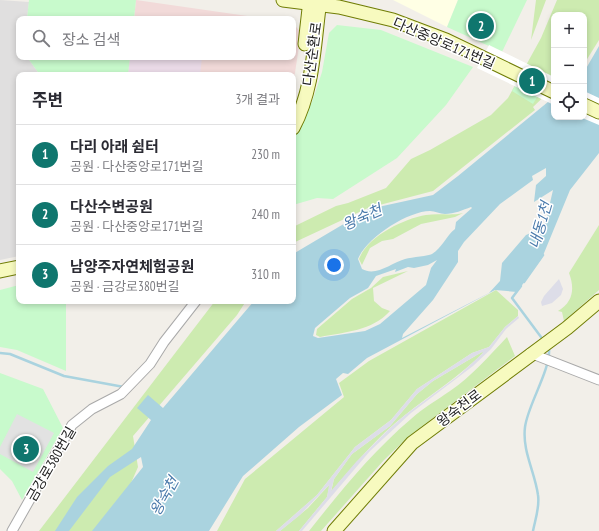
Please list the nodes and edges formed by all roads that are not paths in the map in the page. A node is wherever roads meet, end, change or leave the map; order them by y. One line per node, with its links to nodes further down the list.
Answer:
1 (283, 0): 2 (street, 다산중앙로171번길)
2 (314, 2): 3 (street, 다산중앙로171번길); 4 (street, 다산순환로); 7 (street, 다산순환로)
3 (551, 91)
4 (296, 99)
5 (587, 106): 6 (street)
6 (599, 112)
7 (296, 121)
8 (16, 268): 9 (street)
9 (0, 271)
10 (16, 275): 11 (street)
11 (0, 278)
12 (599, 302): 14 (street, 왕숙천로)
13 (194, 304): 16 (street, 금강로380번길)
14 (536, 355): 15 (street); 17 (street, 왕숙천로)
15 (599, 380)
16 (12, 531)
17 (334, 531)

